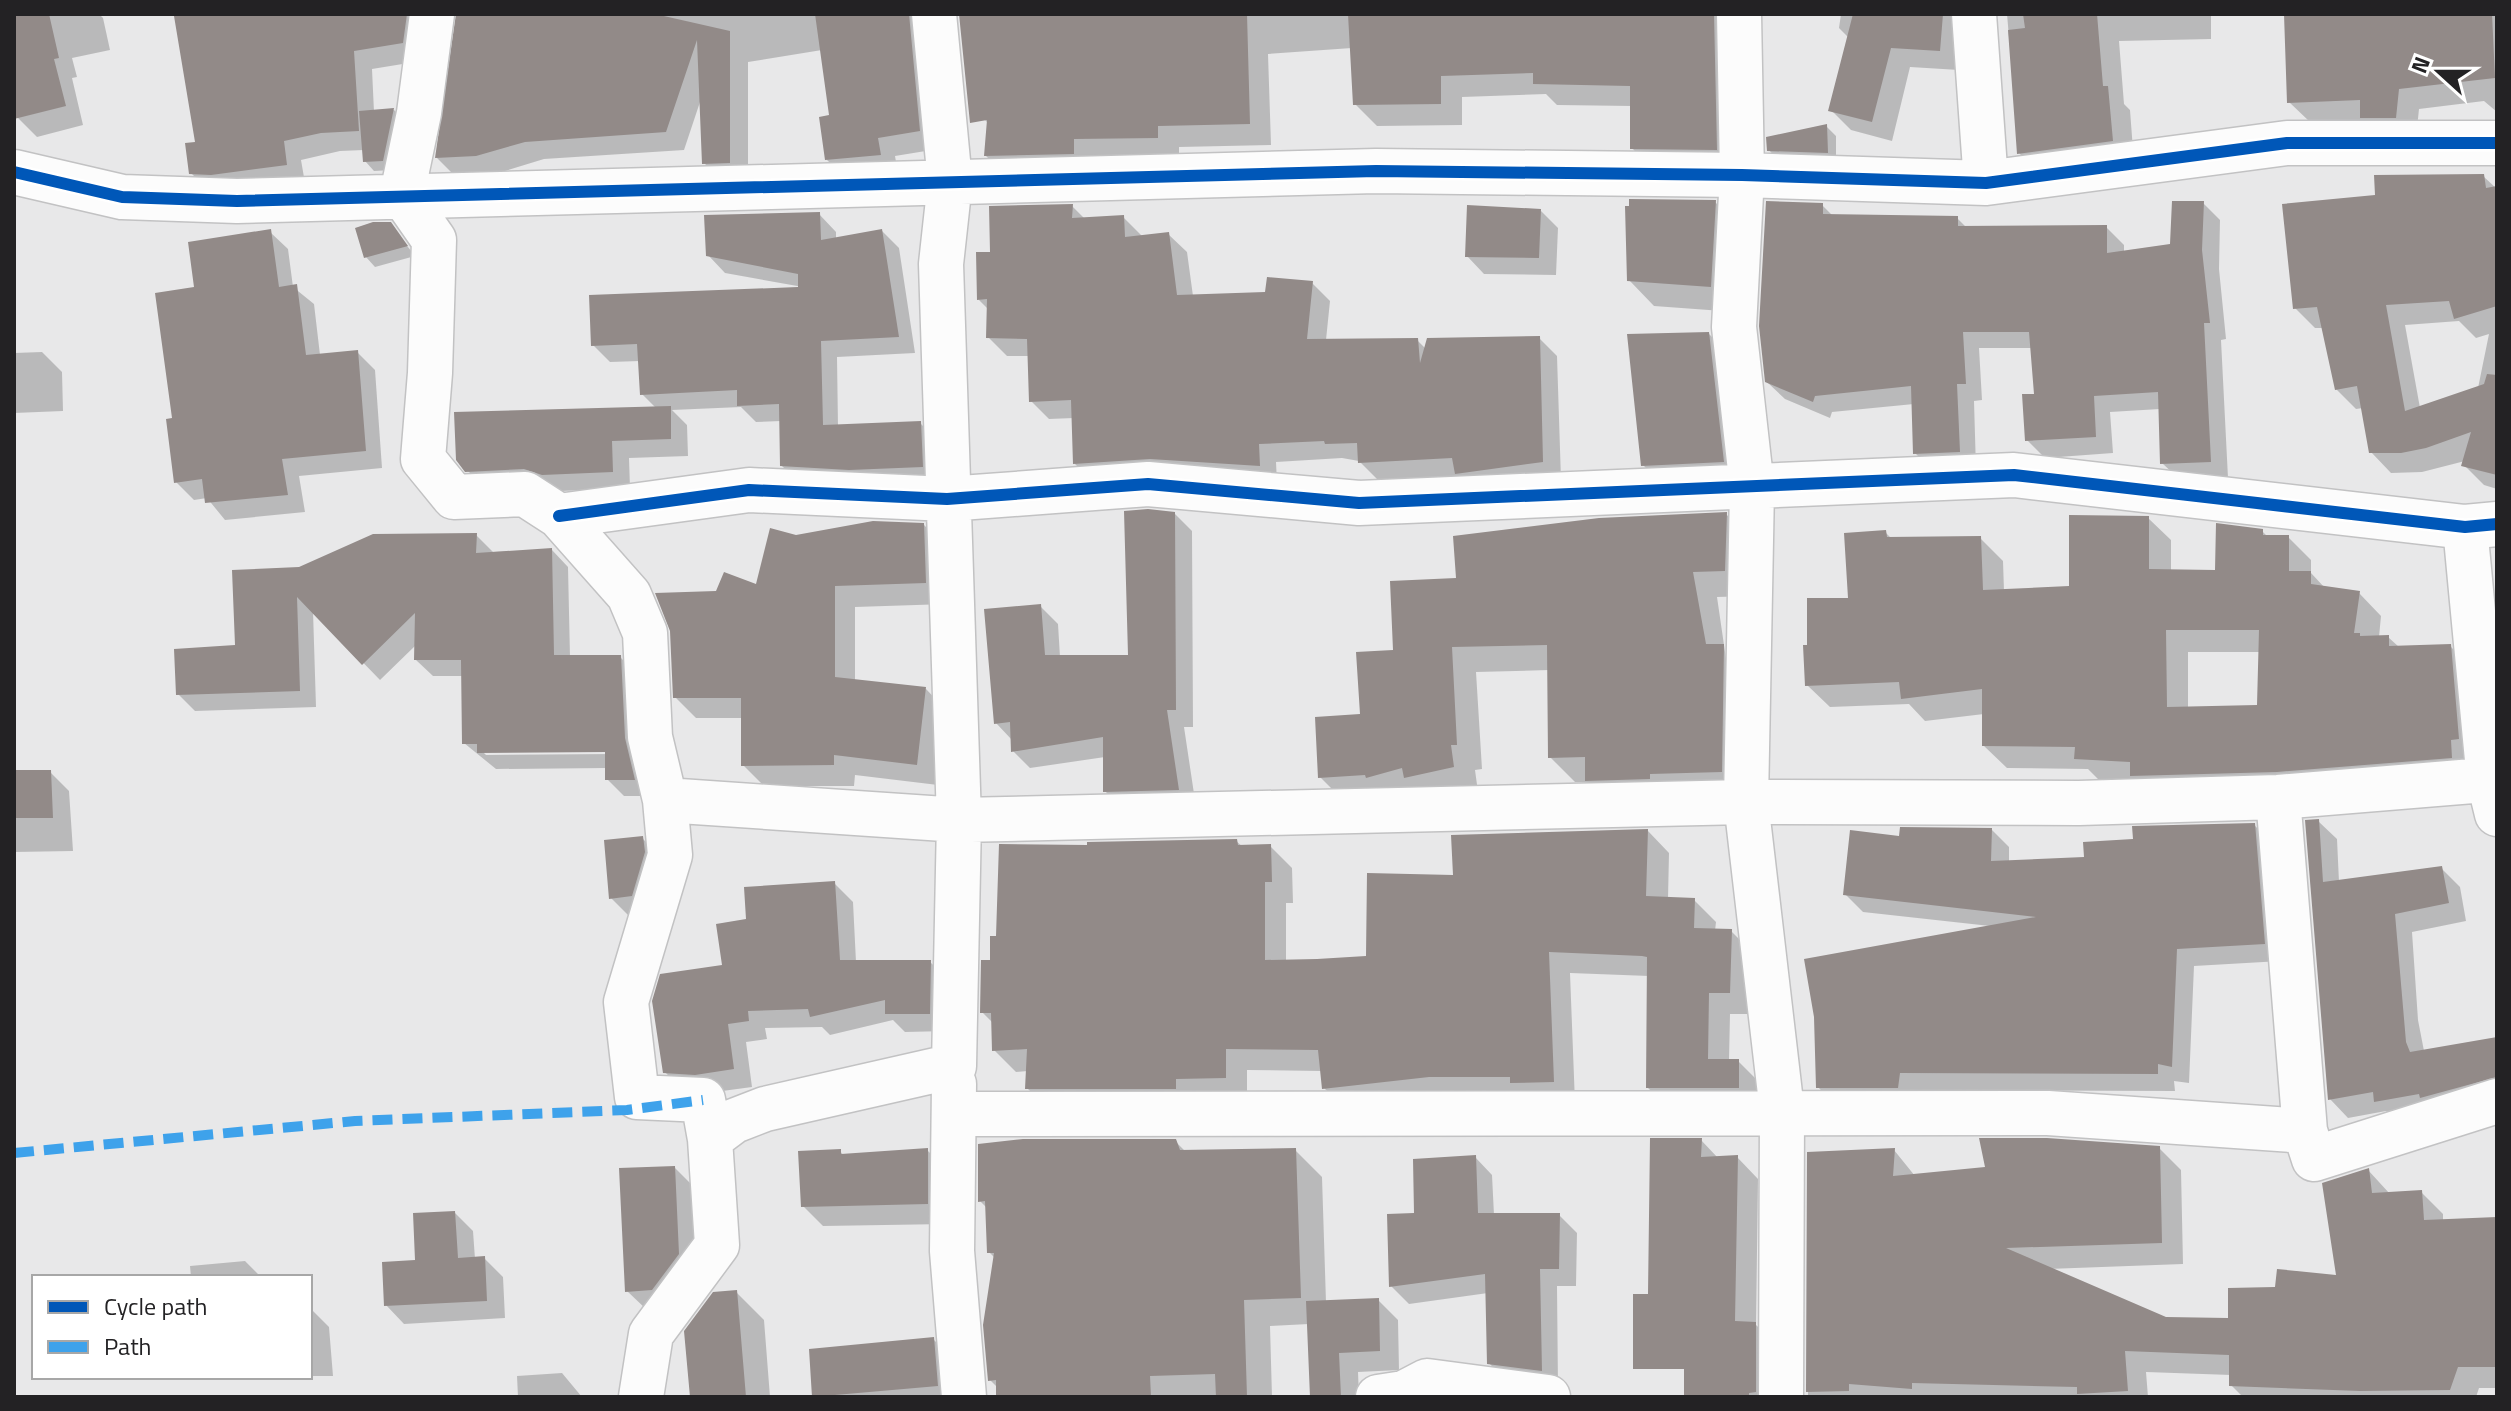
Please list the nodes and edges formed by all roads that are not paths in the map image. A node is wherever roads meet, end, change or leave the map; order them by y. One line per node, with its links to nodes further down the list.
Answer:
1 (432, 14): 10 (street)
2 (934, 14): 8 (street)
3 (1739, 14): 7 (street)
4 (1974, 14): 9 (street)
5 (2497, 143): 9 (street)
6 (14, 172): 10 (street)
7 (1742, 175): 8 (street); 9 (street); 11 (street)
8 (950, 182): 10 (street); 12 (street)
9 (1986, 183)
10 (402, 194): 13 (street)
11 (1752, 488): 12 (street); 14 (street); 18 (street)
12 (947, 499): 13 (street); 19 (street)
13 (559, 516): 17 (street)
14 (2481, 526): 15 (street)
15 (2494, 791): 16 (street)
16 (2278, 797): 18 (street); 24 (street)
17 (665, 800): 19 (street); 25 (street)
18 (1746, 802): 19 (street); 22 (street)
19 (959, 820): 20 (street)
20 (954, 1066): 23 (street); 25 (street)
21 (2497, 1101): 24 (street)
22 (1782, 1111): 23 (street); 24 (street); 30 (street)
23 (955, 1114): 27 (street)
24 (2305, 1131)
25 (710, 1139): 26 (street)
26 (641, 1397)
27 (964, 1397)
28 (1378, 1397): 29 (street)
29 (1548, 1397)
30 (1781, 1397)

